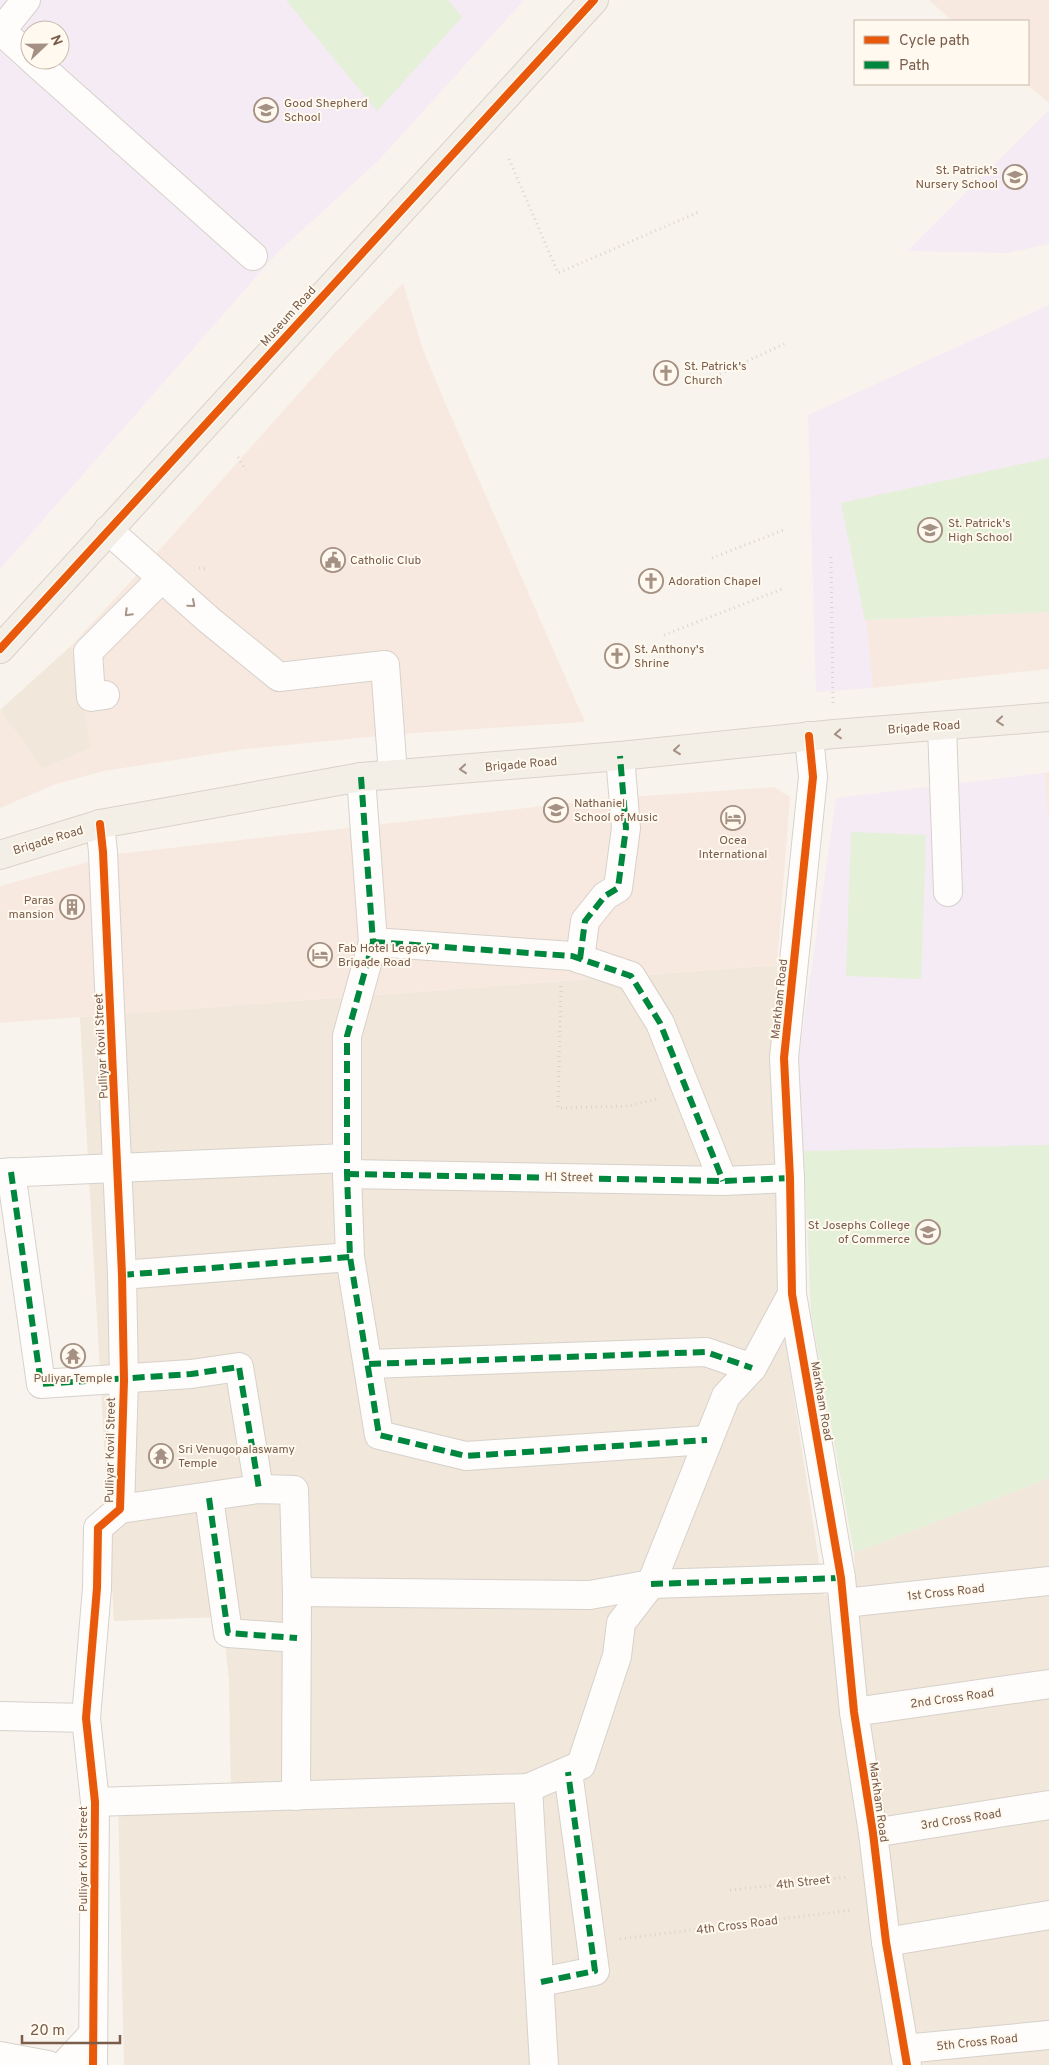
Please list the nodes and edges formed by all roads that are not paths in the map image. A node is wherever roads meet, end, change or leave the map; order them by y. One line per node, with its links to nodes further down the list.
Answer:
1 (26, 0): 3 (street)
2 (594, 0): 7 (main road, Museum Road)
3 (1, 31): 4 (street)
4 (20, 48)
5 (45, 70): 6 (street)
6 (253, 256)
7 (108, 530): 8 (street); 9 (main road, Museum Road)
8 (162, 578): 10 (street, one-way to 10); 15 (street, one-way to 15)
9 (0, 649)
10 (105, 695)
11 (1049, 717): 12 (main road, Brigade Road, one-way to 12)
12 (942, 726): 13 (main road, Brigade Road, one-way to 13); 19 (street)
13 (822, 735): 14 (main road, Brigade Road, one-way to 14); 25 (street, Markham Road)
14 (620, 756): 15 (main road, Brigade Road, one-way to 15); 21 (street)
15 (393, 774): 16 (main road, Brigade Road)
16 (361, 777): 17 (main road, Brigade Road); 20 (street)
17 (100, 824): 18 (main road, Brigade Road); 23 (street, Pulliyar Kovil Street)
18 (0, 855)
19 (948, 892)
20 (373, 942): 21 (street); 22 (street)
21 (570, 957): 26 (street)
22 (347, 1166): 23 (street, H1 Street); 26 (street, H1 Street); 27 (street)
23 (118, 1167): 24 (street, H1 Street); 28 (street, Pulliyar Kovil Street)
24 (6, 1172): 32 (street)
25 (790, 1178): 26 (street, H1 Street); 29 (street, Markham Road)
26 (724, 1181)
27 (350, 1257): 28 (street); 30 (street)
28 (122, 1275): 32 (street, Pulliyar Kovil Street)
29 (792, 1294): 31 (street); 39 (street, Markham Road)
30 (369, 1364): 31 (street); 33 (street)
31 (752, 1368): 33 (street)
32 (124, 1380): 34 (street); 36 (street, Pulliyar Kovil Street)
33 (707, 1440): 38 (street)
34 (259, 1489): 35 (street); 40 (street)
35 (209, 1498): 36 (street); 41 (street)
36 (120, 1509): 45 (street, Pulliyar Kovil Street)
37 (1049, 1581): 39 (street, 1st Cross Road)
38 (651, 1584): 39 (street, 1st Cross Road); 40 (street, 1st Cross Road); 46 (street)
39 (842, 1590): 43 (street, Markham Road)
40 (297, 1592): 41 (street)
41 (297, 1638): 48 (street)
42 (1049, 1684): 43 (street, 2nd Cross Road)
43 (854, 1712): 51 (street, Markham Road)
44 (0, 1716): 45 (street)
45 (86, 1718): 49 (street, Pulliyar Kovil Street)
46 (568, 1772): 47 (street); 54 (street)
47 (528, 1788): 48 (street); 54 (street)
48 (296, 1796): 49 (street)
49 (95, 1802): 55 (street, Pulliyar Kovil Street)
50 (1049, 1805): 51 (street, 3rd Cross Road)
51 (873, 1833): 53 (street, Markham Road)
52 (1049, 1915): 53 (street)
53 (886, 1942): 58 (street, Markham Road)
54 (541, 1982): 62 (street)
55 (93, 2034): 60 (street); 61 (street, Pulliyar Kovil Street)
56 (1049, 2035): 58 (street, 5th Cross Road)
57 (0, 2056): 59 (street)
58 (906, 2057)
59 (48, 2065)
60 (64, 2065)
61 (93, 2065)
62 (544, 2065)

